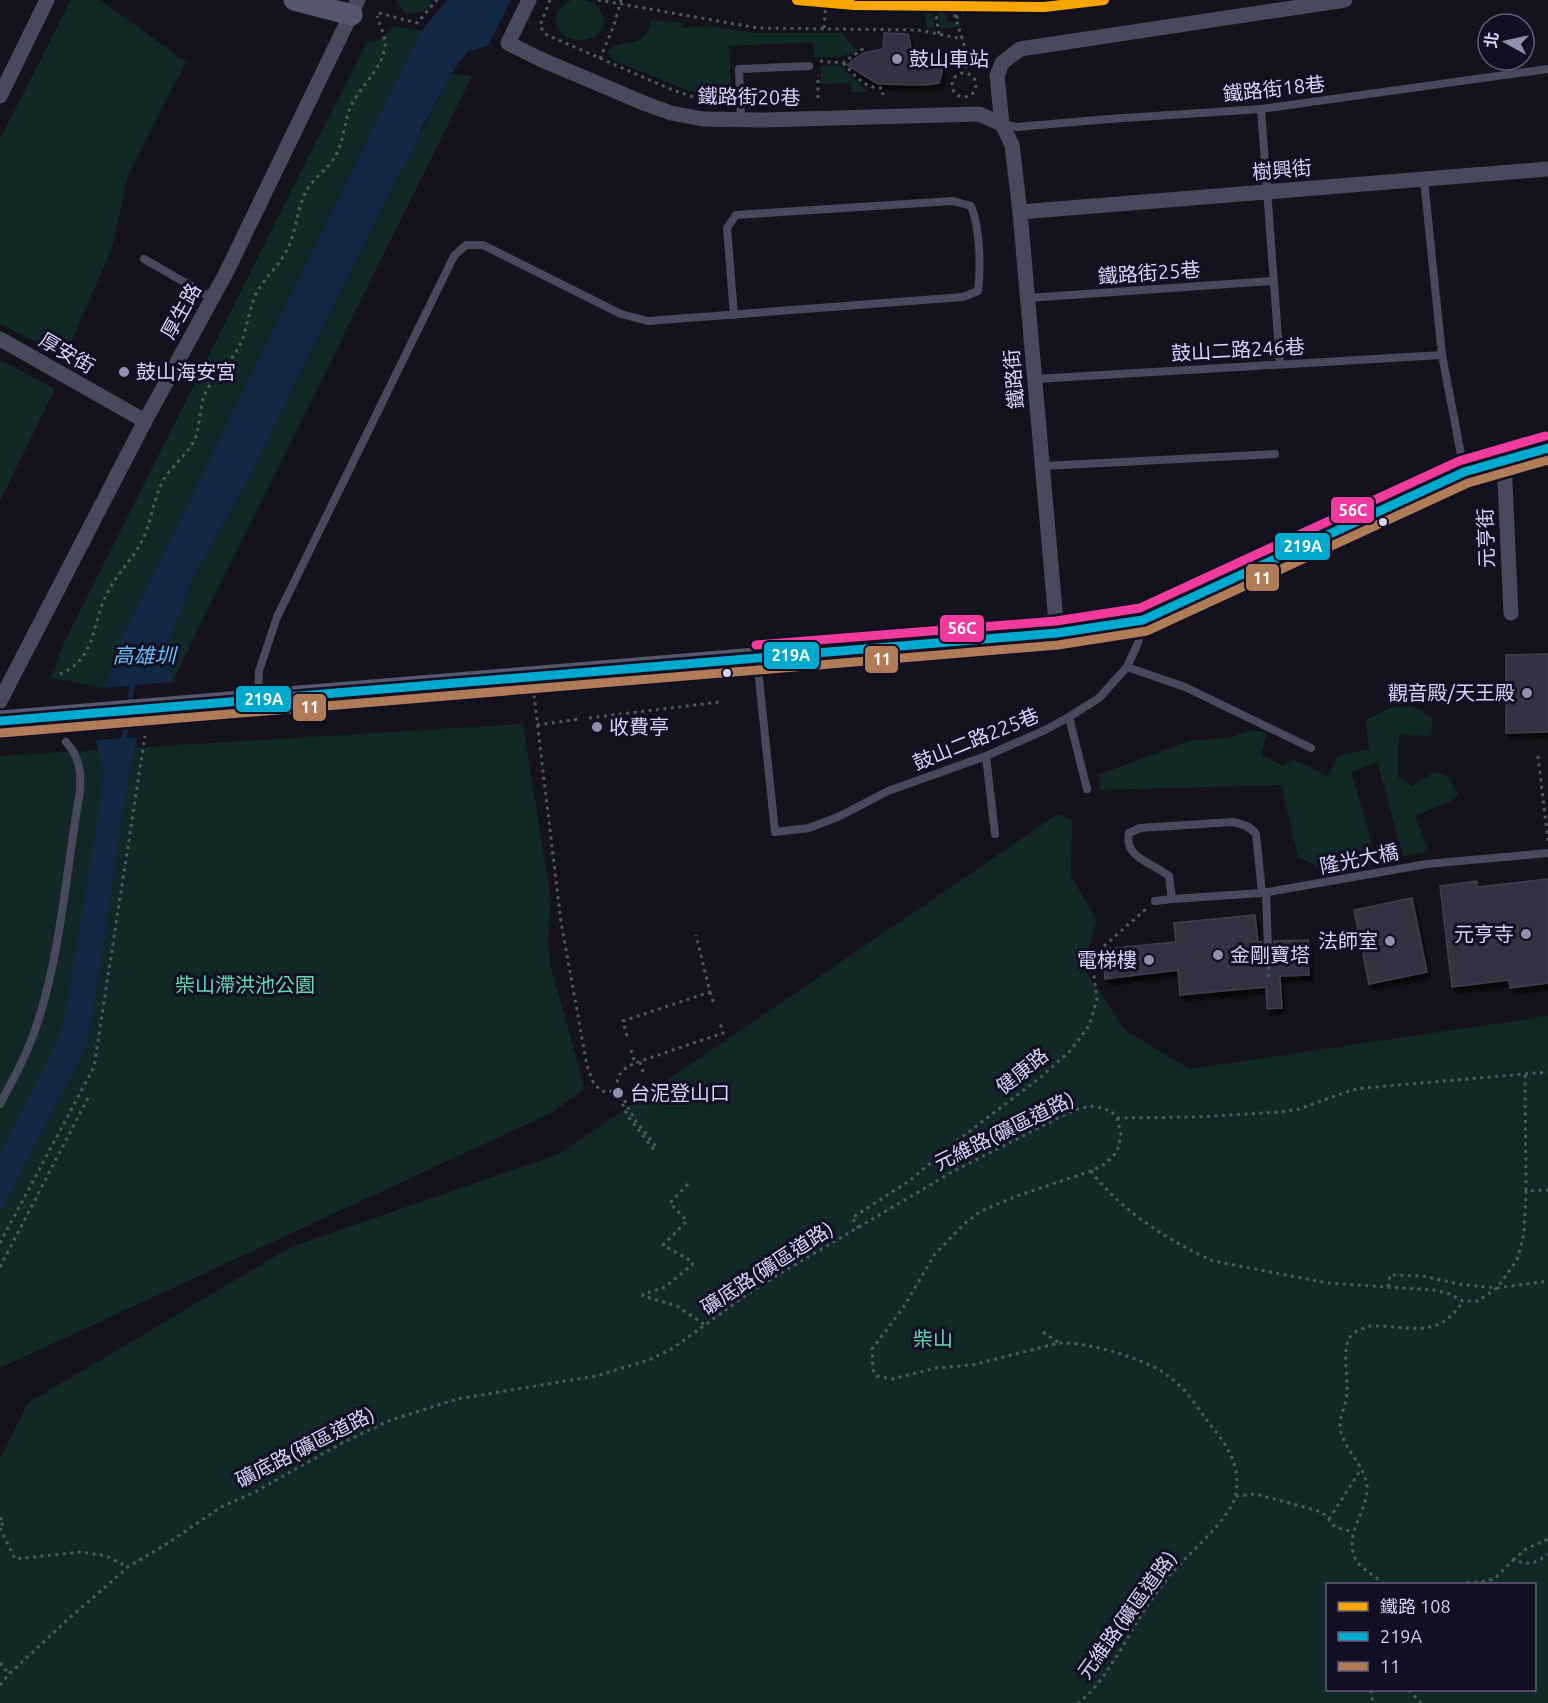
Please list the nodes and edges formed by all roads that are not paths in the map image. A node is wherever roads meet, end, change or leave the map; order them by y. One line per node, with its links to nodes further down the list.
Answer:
1 (47, 0): 8 (street)
2 (294, 0): 5 (street)
3 (529, 0): 10 (street, 鐵路街20巷)
4 (1346, 0): 11 (street, 鐵路街)
5 (355, 8): 18 (street, 厚生路)
6 (809, 66): 10 (lane)
7 (1548, 69): 9 (lane, 鐵路街18巷)
8 (0, 96)
9 (1261, 109): 11 (lane, 鐵路街18巷); 14 (lane)
10 (741, 120): 11 (street, 鐵路街20巷)
11 (1002, 124): 15 (street, 鐵路街)
12 (1548, 169): 13 (street, 樹興街)
13 (1424, 180): 14 (street, 樹興街); 22 (lane)
14 (1266, 193): 15 (street, 樹興街); 17 (lane)
15 (1020, 212): 19 (street, 鐵路街)
16 (144, 260): 18 (lane)
17 (1273, 281): 19 (lane, 鐵路街25巷); 23 (lane)
18 (212, 298): 25 (street, 厚生路)
19 (1028, 298): 24 (street, 鐵路街)
20 (734, 315): 20 (lane); 36 (lane)
21 (0, 339): 25 (street, 厚安街)
22 (1442, 355): 23 (lane, 鼓山二路246巷); 30 (lane)
23 (1280, 364): 24 (lane, 鼓山二路246巷)
24 (1035, 378): 29 (street, 鐵路街)
25 (145, 421): 37 (street, 厚生路)
26 (1548, 448): 28 (street)
27 (1275, 454): 29 (lane)
28 (1504, 461): 30 (street); 31 (street, 元亨街)
29 (1043, 466): 33 (street, 鐵路街)
30 (1464, 472): 32 (street)
31 (1510, 613)
32 (1143, 620): 33 (street); 35 (lane, 鼓山二路225巷)
33 (1057, 633): 34 (street)
34 (757, 657): 36 (street); 42 (lane, 鼓山二路225巷)
35 (1126, 667): 38 (lane, 鼓山二路225巷); 41 (lane)
36 (258, 700): 39 (street)
37 (0, 701)
38 (1069, 717): 42 (lane, 鼓山二路225巷); 43 (lane)
39 (0, 722)
40 (66, 742): 50 (lane)
41 (1311, 748)
42 (986, 756): 44 (lane)
43 (1087, 789)
44 (995, 834)
45 (1548, 853): 46 (lane, 隆光大橋)
46 (1264, 892): 47 (lane, 隆光大橋); 47 (lane); 49 (lane)
47 (1172, 899): 48 (lane, 隆光大橋)
48 (1155, 901)
49 (1268, 948)
50 (0, 1104)

